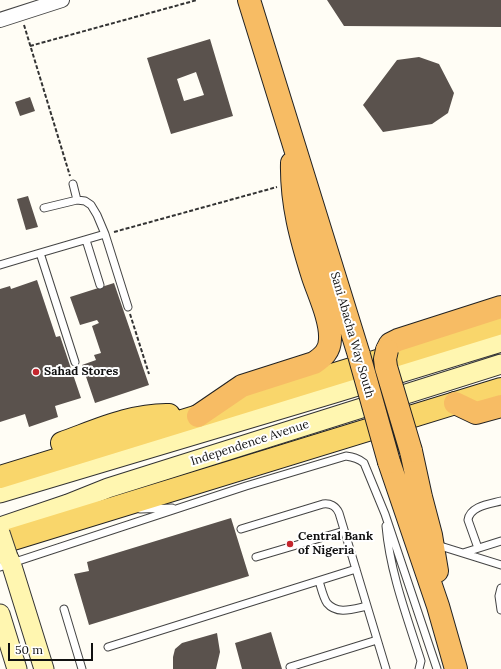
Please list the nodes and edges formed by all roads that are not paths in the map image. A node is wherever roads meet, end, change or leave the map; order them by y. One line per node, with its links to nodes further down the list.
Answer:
1 (62, 0): 3 (street)
2 (249, 0): 4 (highway, Sani Abacha Way South)
3 (0, 20)
4 (293, 139): 22 (highway); 49 (highway, Sani Abacha Way South, bridge)
5 (73, 184): 6 (lane)
6 (77, 200): 7 (lane); 8 (lane)
7 (44, 208)
8 (105, 234): 9 (lane); 13 (lane)
9 (86, 240): 10 (lane); 12 (lane)
10 (40, 253): 11 (lane); 17 (lane)
11 (0, 265)
12 (100, 285)
13 (128, 307)
14 (501, 307): 39 (highway, bridge)
15 (501, 323): 22 (main road)
16 (501, 342): 29 (main road, Independence Avenue)
17 (76, 362)
18 (501, 364): 34 (main road, Independence Avenue)
19 (501, 389): 20 (main road, Independence Avenue)
20 (455, 403): 21 (highway); 23 (main road, Independence Avenue)
21 (501, 406)
22 (198, 416): 24 (main road); 27 (main road)
23 (282, 456): 25 (lane); 32 (main road, Independence Avenue)
24 (0, 462)
25 (264, 471)
26 (258, 476): 28 (lane)
27 (0, 477)
28 (246, 486): 31 (lane); 33 (lane)
29 (0, 493)
30 (501, 501): 40 (lane)
31 (179, 508): 32 (lane); 42 (lane)
32 (110, 509): 42 (main road, Independence Avenue)
33 (385, 514): 60 (lane); 61 (lane)
34 (0, 527)
35 (241, 529): 36 (lane)
36 (344, 531): 43 (lane); 45 (lane)
37 (0, 533): 42 (main road, bridge)
38 (501, 541): 40 (lane)
39 (432, 544): 41 (lane); 49 (highway)
40 (478, 548): 41 (lane)
41 (463, 553): 44 (lane)
42 (5, 557): 57 (main road)
43 (256, 557)
44 (501, 565)
45 (356, 570): 46 (lane); 48 (lane)
46 (319, 581): 48 (lane); 54 (lane)
47 (501, 588): 51 (lane)
48 (367, 606): 53 (lane)
49 (438, 606): 62 (highway, Sani Abacha Way South)
50 (64, 609): 58 (lane)
51 (501, 610)
52 (0, 614): 56 (main road)
53 (377, 640): 55 (lane); 59 (lane)
54 (108, 647)
55 (290, 667)
56 (17, 669)
57 (44, 669)
58 (82, 669)
59 (386, 669)
60 (419, 669)
61 (437, 669)
62 (456, 669)

